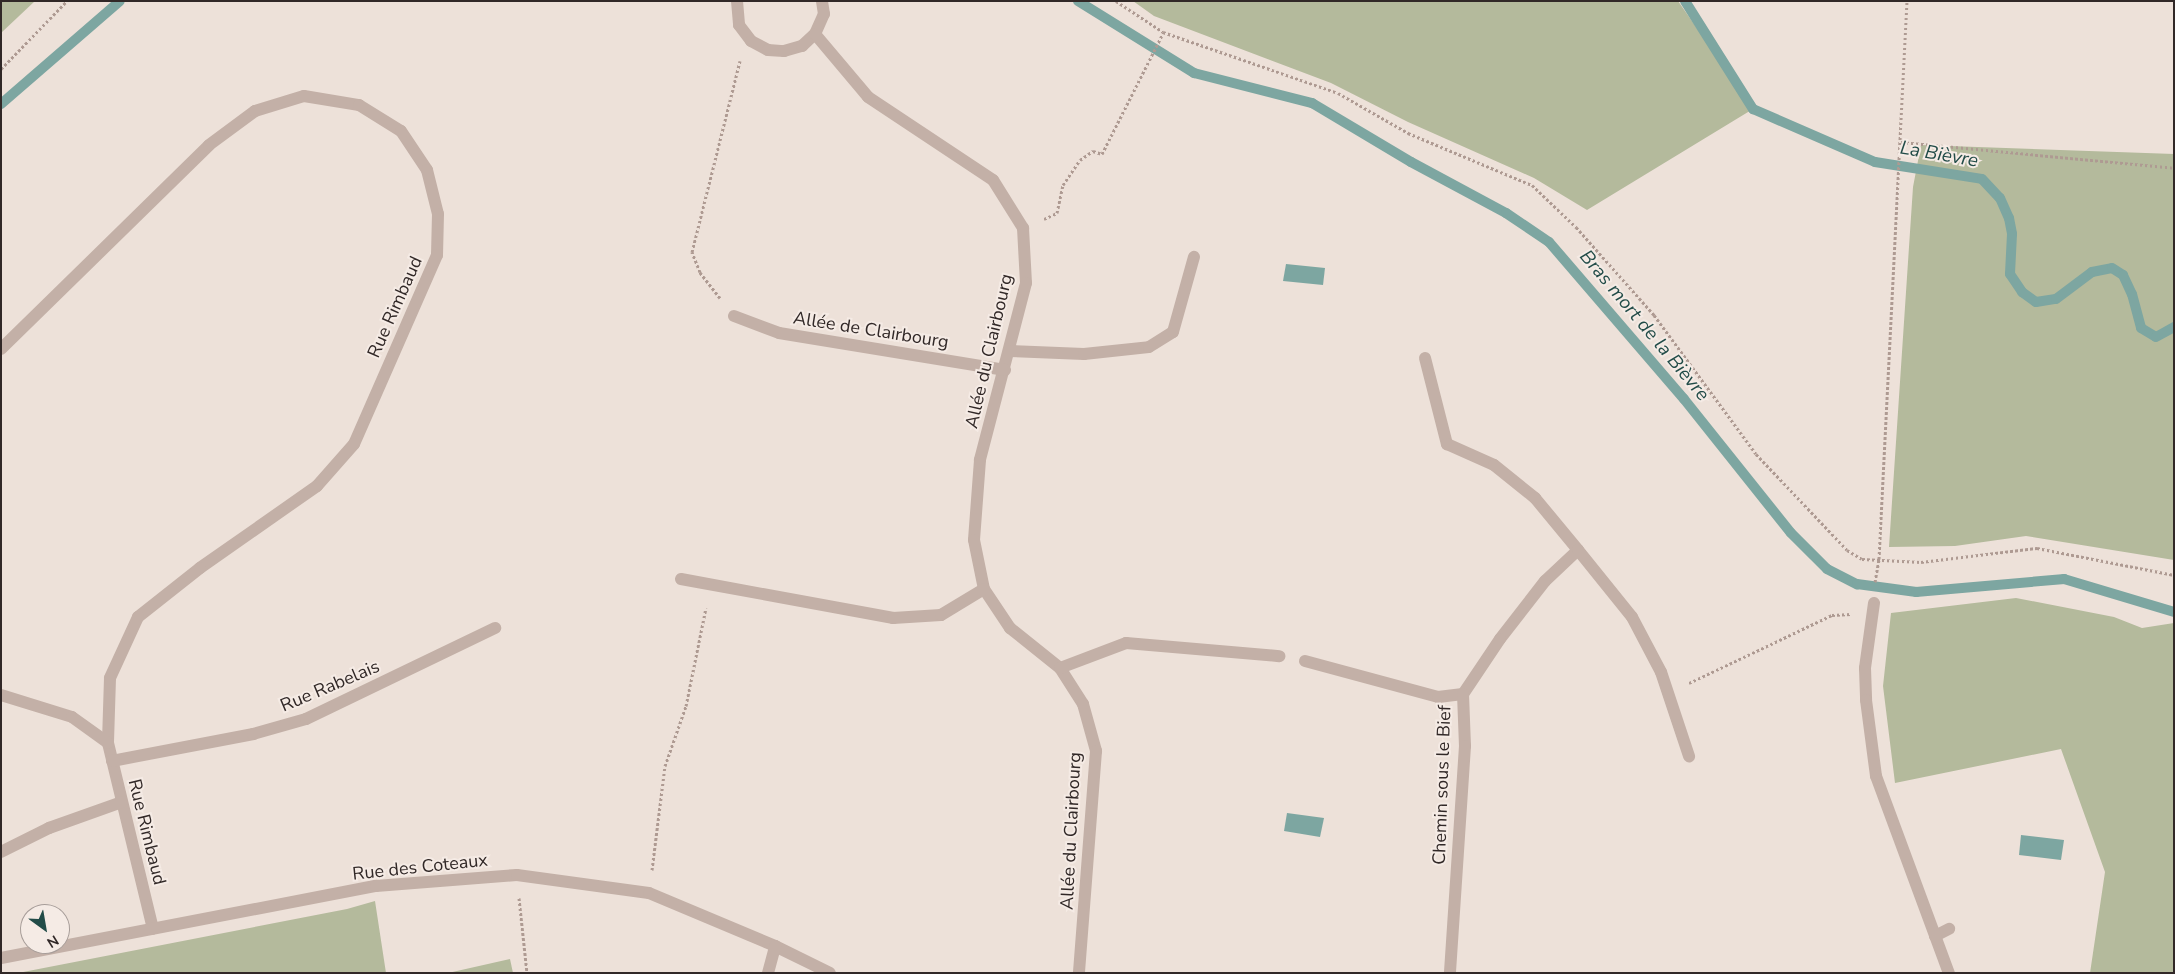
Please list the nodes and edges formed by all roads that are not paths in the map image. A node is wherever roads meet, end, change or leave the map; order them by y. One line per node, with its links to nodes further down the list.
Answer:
1 (736, 1): 3 (street)
2 (822, 1): 3 (street)
3 (815, 34): 7 (street, Allée du Clairbourg)
4 (1194, 257): 7 (street)
5 (734, 316): 9 (street, Allée de Clairbourg)
6 (1, 350): 20 (street, Rue Rimbaud)
7 (1009, 351): 9 (street, Allée du Clairbourg)
8 (1426, 358): 10 (street)
9 (1005, 370): 12 (street, Allée du Clairbourg)
10 (1578, 550): 18 (street, Chemin sous le Bief); 21 (street)
11 (681, 579): 12 (street)
12 (984, 589): 17 (street, Allée du Clairbourg)
13 (1874, 603): 27 (street)
14 (495, 628): 22 (street, Rue Rabelais)
15 (1279, 656): 17 (street)
16 (1305, 661): 18 (street)
17 (1060, 668): 32 (street, Allée du Clairbourg)
18 (1463, 694): 33 (street, Chemin sous le Bief)
19 (1, 695): 20 (street)
20 (108, 743): 22 (street, Rue Rimbaud)
21 (1689, 756)
22 (112, 761): 23 (street, Rue Rimbaud)
23 (122, 802): 24 (street); 26 (street, Rue Rimbaud)
24 (1, 852)
25 (1949, 928): 27 (street)
26 (153, 929): 28 (street, Rue des Coteaux); 29 (street, Rue des Coteaux)
27 (1935, 936): 34 (street)
28 (775, 946): 30 (street); 31 (street, Rue des Coteaux)
29 (1, 958)
30 (768, 973)
31 (830, 973)
32 (1079, 973)
33 (1450, 973)
34 (1949, 973)

